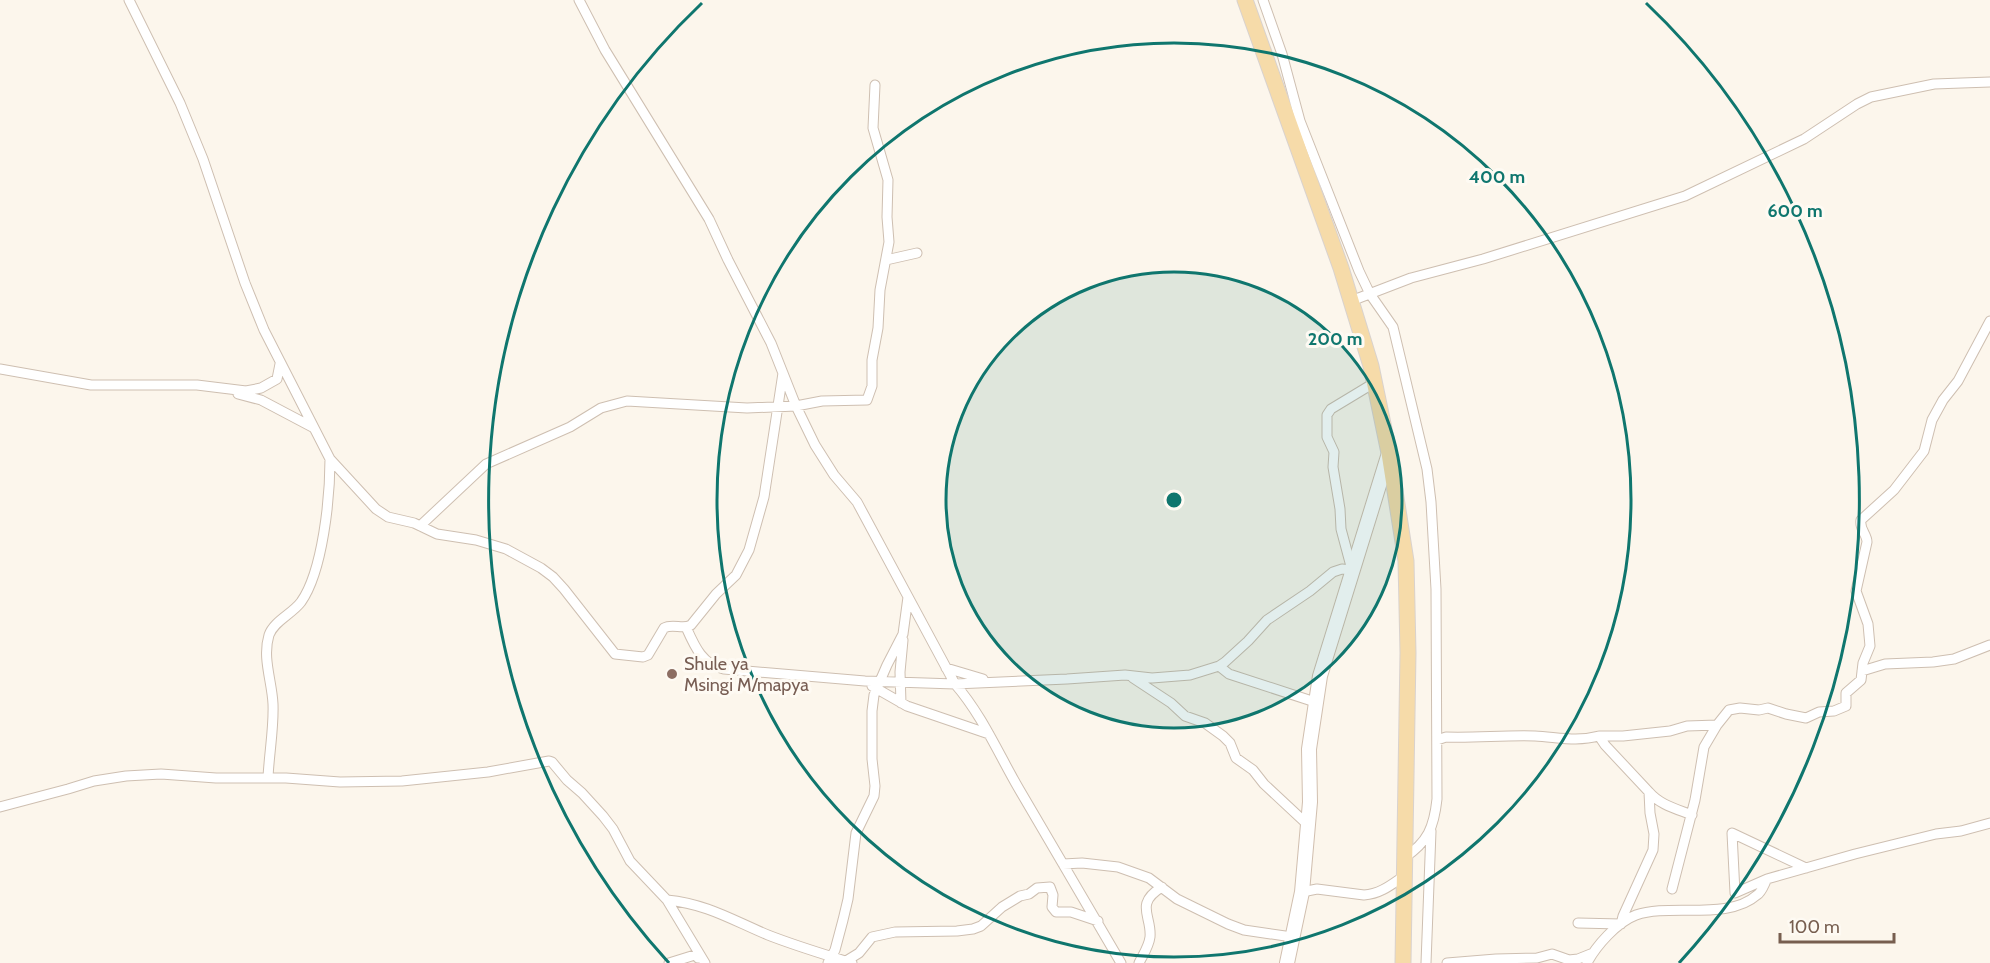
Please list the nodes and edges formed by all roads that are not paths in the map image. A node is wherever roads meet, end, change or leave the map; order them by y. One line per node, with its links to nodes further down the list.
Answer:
1 (129, 0): 12 (street)
2 (579, 0): 14 (street)
3 (1245, 0): 10 (main road)
4 (1263, 0): 9 (street)
5 (1990, 82): 9 (street)
6 (875, 85): 8 (street)
7 (917, 253): 8 (street)
8 (886, 260): 18 (street)
9 (1370, 294): 10 (street); 41 (street)
10 (1351, 301): 15 (main road)
11 (1990, 321): 30 (street)
12 (280, 361): 16 (street); 19 (street)
13 (0, 369): 16 (street)
14 (783, 373): 17 (street); 18 (street)
15 (1374, 383): 20 (main road); 23 (street)
16 (225, 389): 19 (street)
17 (777, 406): 18 (street); 22 (street); 25 (street)
18 (796, 406): 24 (street)
19 (314, 428): 21 (street)
20 (1389, 453): 23 (street); 49 (main road)
21 (330, 459): 22 (street); 42 (street)
22 (420, 526): 25 (street)
23 (1352, 570): 28 (street); 36 (street)
24 (908, 597): 26 (street); 29 (street)
25 (686, 627): 35 (street)
26 (903, 634): 32 (street); 35 (street)
27 (1990, 645): 30 (street)
28 (1219, 666): 31 (street); 36 (street)
29 (946, 668): 33 (street); 34 (street)
30 (1862, 671): 38 (street)
31 (1125, 675): 33 (street); 47 (street)
32 (899, 682): 34 (street); 35 (street); 37 (street)
33 (991, 682): 34 (street)
34 (955, 684): 39 (street)
35 (878, 685): 37 (street); 64 (street)
36 (1315, 702): 47 (street)
37 (901, 703): 39 (street)
38 (1717, 725): 40 (street); 45 (street)
39 (989, 734): 50 (street)
40 (1599, 736): 41 (street); 43 (street)
41 (1437, 740): 48 (street)
42 (268, 778): 44 (street); 57 (street)
43 (1649, 792): 45 (street); 60 (street)
44 (0, 807)
45 (1692, 815): 55 (street)
46 (1990, 823): 51 (street)
47 (1308, 825): 56 (street)
48 (1431, 831): 49 (street); 72 (street)
49 (1404, 858): 52 (main road)
50 (1063, 864): 54 (street); 58 (street)
51 (1806, 868): 53 (street); 53 (street)
52 (1404, 876): 56 (street); 71 (main road)
53 (1767, 879): 60 (street)
54 (1162, 887): 61 (street); 69 (street)
55 (1672, 889)
56 (1302, 892): 61 (street)
57 (667, 900): 63 (street); 64 (street)
58 (1098, 921): 65 (street); 68 (street)
59 (1578, 923): 60 (street)
60 (1622, 924): 62 (street)
61 (1292, 937): 70 (street)
62 (1593, 953): 73 (street); 74 (street)
63 (698, 958): 66 (street); 67 (street)
64 (830, 960): 65 (street)
65 (849, 962)
66 (669, 963)
67 (705, 963)
68 (1121, 963)
69 (1139, 963)
70 (1287, 963)
71 (1403, 963)
72 (1426, 963)
73 (1447, 963)
74 (1587, 963)

